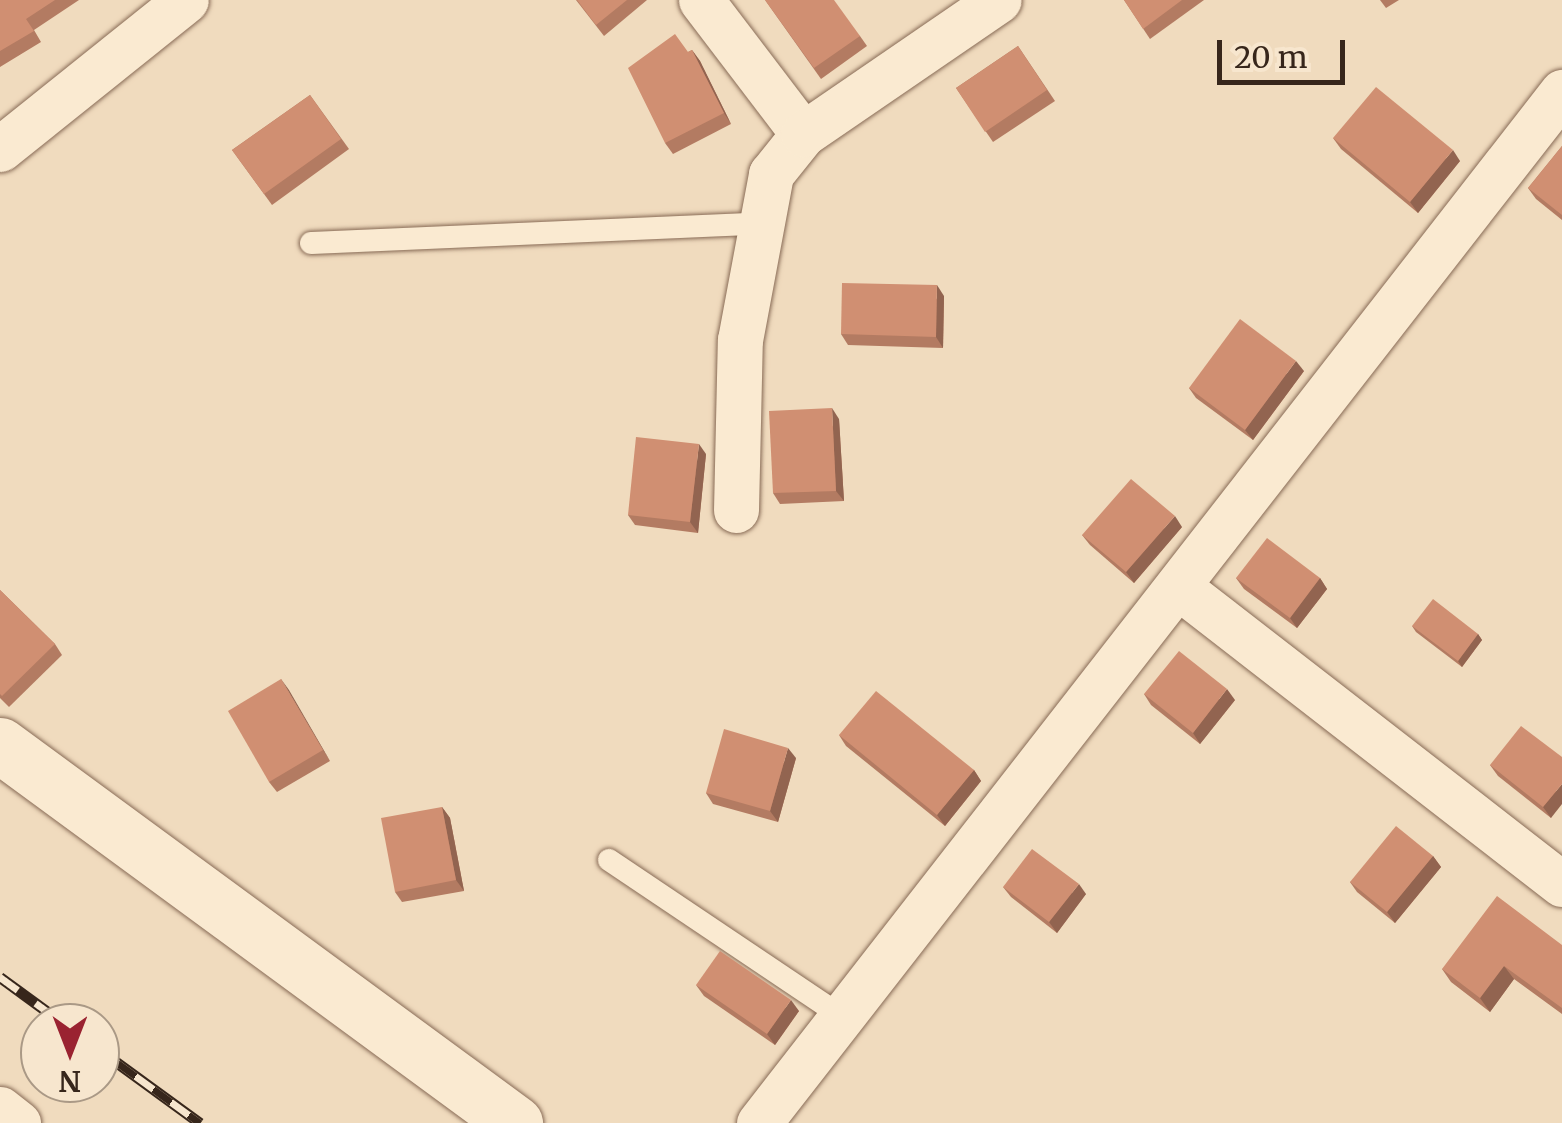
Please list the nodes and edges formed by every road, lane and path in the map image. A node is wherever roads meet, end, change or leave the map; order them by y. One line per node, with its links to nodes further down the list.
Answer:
1 (186, 0): 6 (street)
2 (701, 0): 5 (street)
3 (999, 0): 5 (street)
4 (1562, 92): 10 (street)
5 (803, 134): 7 (street)
6 (0, 149)
7 (761, 223): 8 (lane); 9 (street)
8 (312, 243)
9 (736, 510)
10 (1180, 588): 13 (street); 14 (street)
11 (0, 745): 17 (street)
12 (609, 860): 14 (lane)
13 (1562, 884)
14 (844, 1016): 18 (street)
15 (0, 1109): 16 (street)
16 (18, 1123)
17 (515, 1123)
18 (760, 1123)

